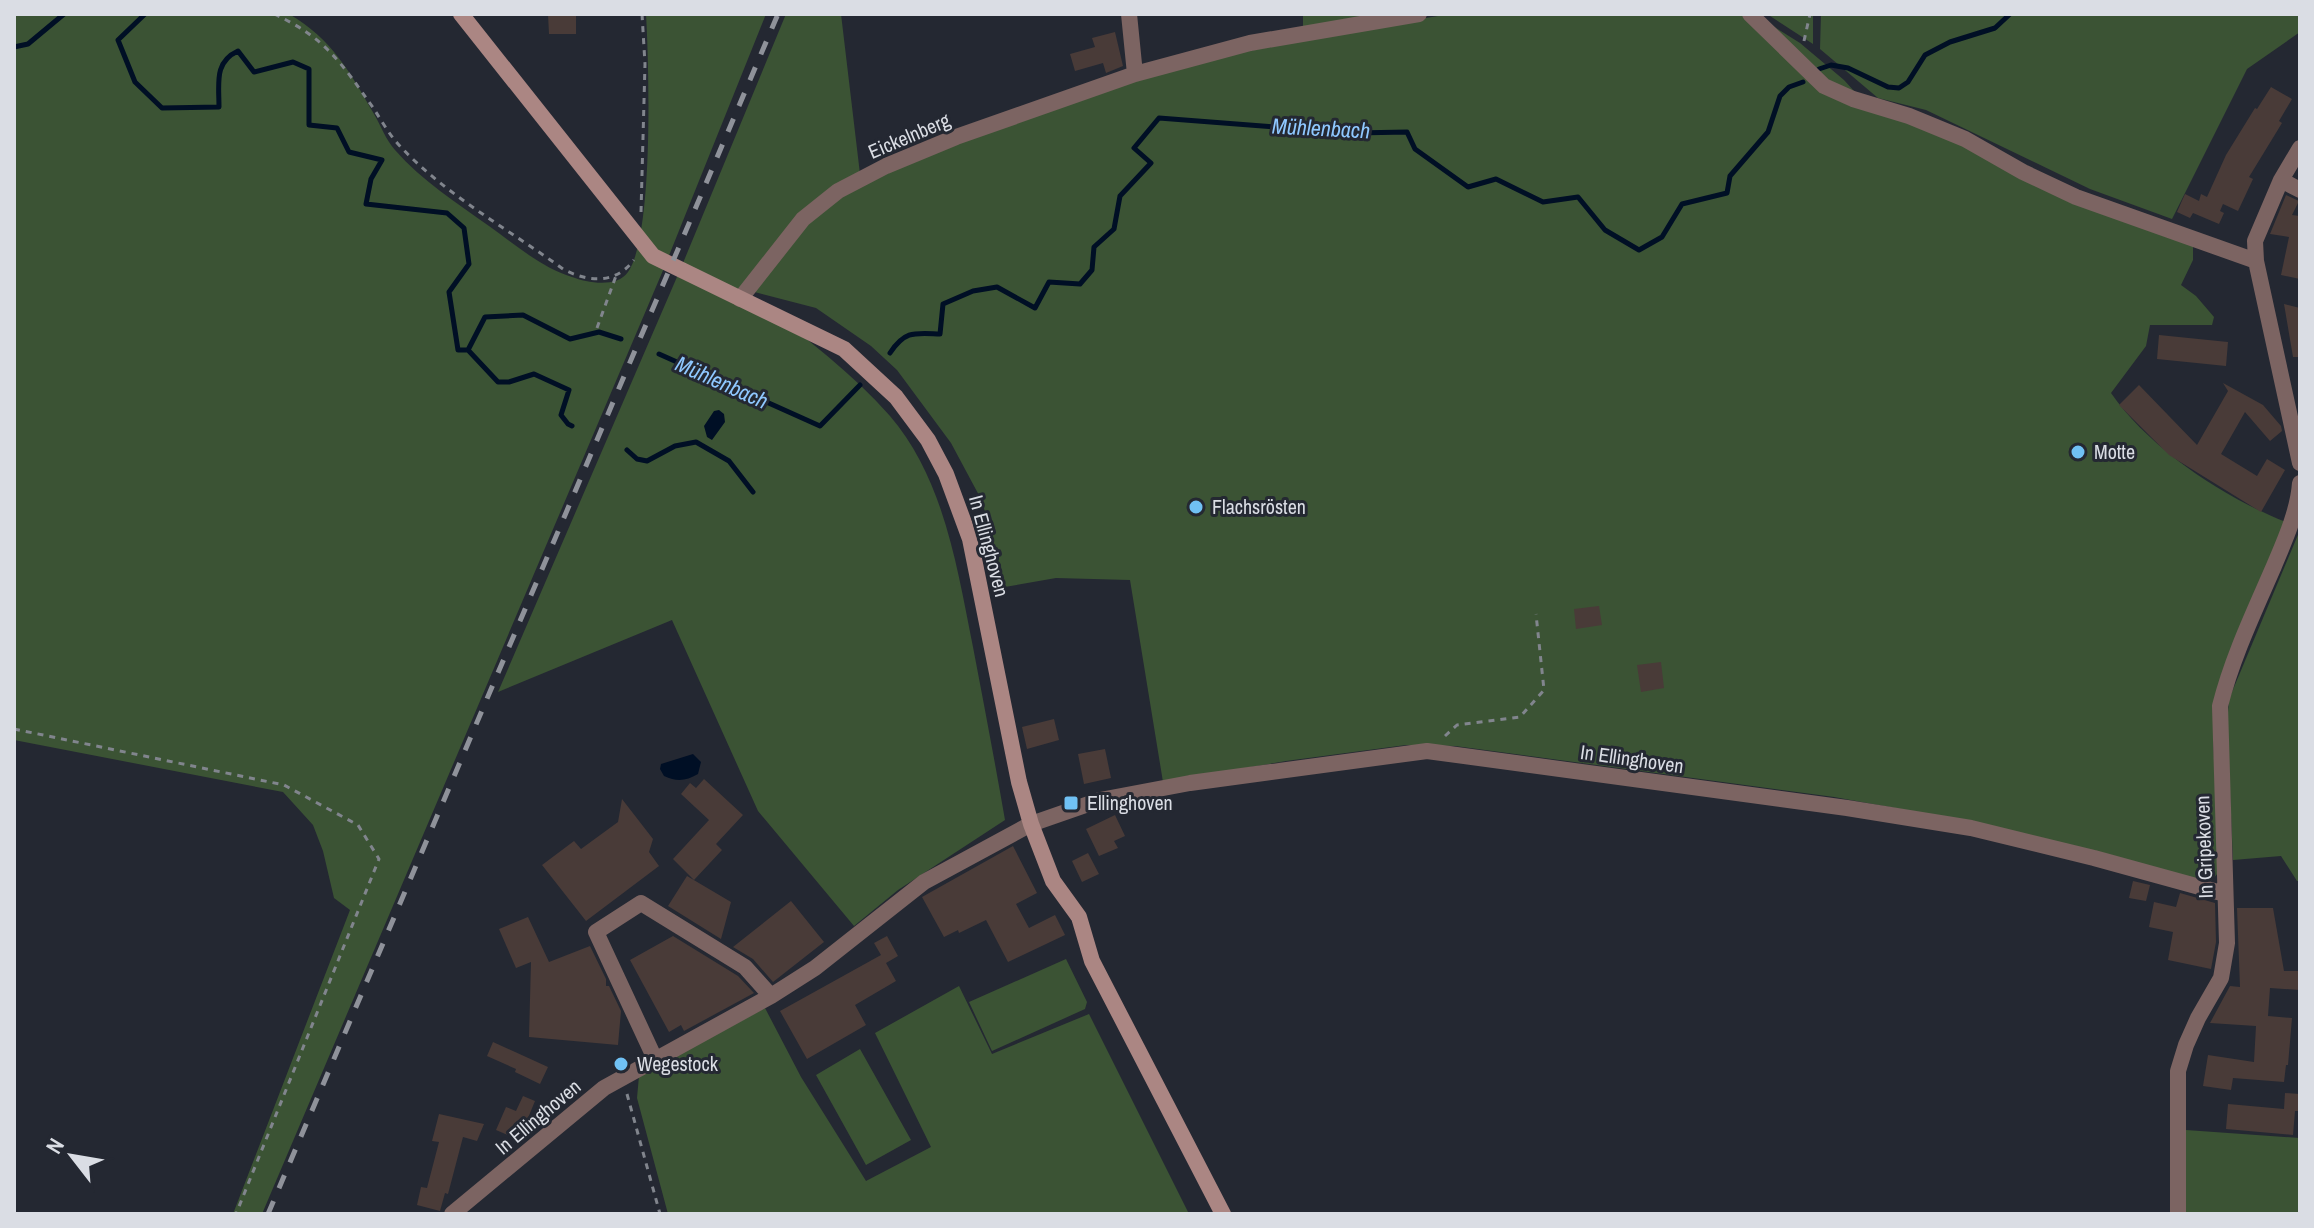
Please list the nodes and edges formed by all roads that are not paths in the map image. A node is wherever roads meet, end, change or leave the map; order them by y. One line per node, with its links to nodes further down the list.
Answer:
1 (461, 14): 10 (street)
2 (1129, 14): 5 (street)
3 (1419, 14): 5 (street, Eickelnberg)
4 (1750, 14): 9 (street)
5 (1135, 74): 10 (street, Eickelnberg)
6 (2300, 148): 7 (street)
7 (2281, 180): 8 (street); 9 (street)
8 (2300, 190)
9 (2256, 261): 11 (street)
10 (740, 299): 13 (street, In Ellinghoven)
11 (2300, 463)
12 (2300, 483): 14 (street, In Gripekoven)
13 (1031, 824): 14 (street, In Ellinghoven); 15 (street, In Ellinghoven); 18 (street, In Ellinghoven)
14 (2225, 894): 19 (street, In Gripekoven)
15 (771, 996): 16 (street, In Ellinghoven); 16 (street)
16 (655, 1059): 17 (street, In Ellinghoven)
17 (452, 1214)
18 (1223, 1214)
19 (2178, 1214)

